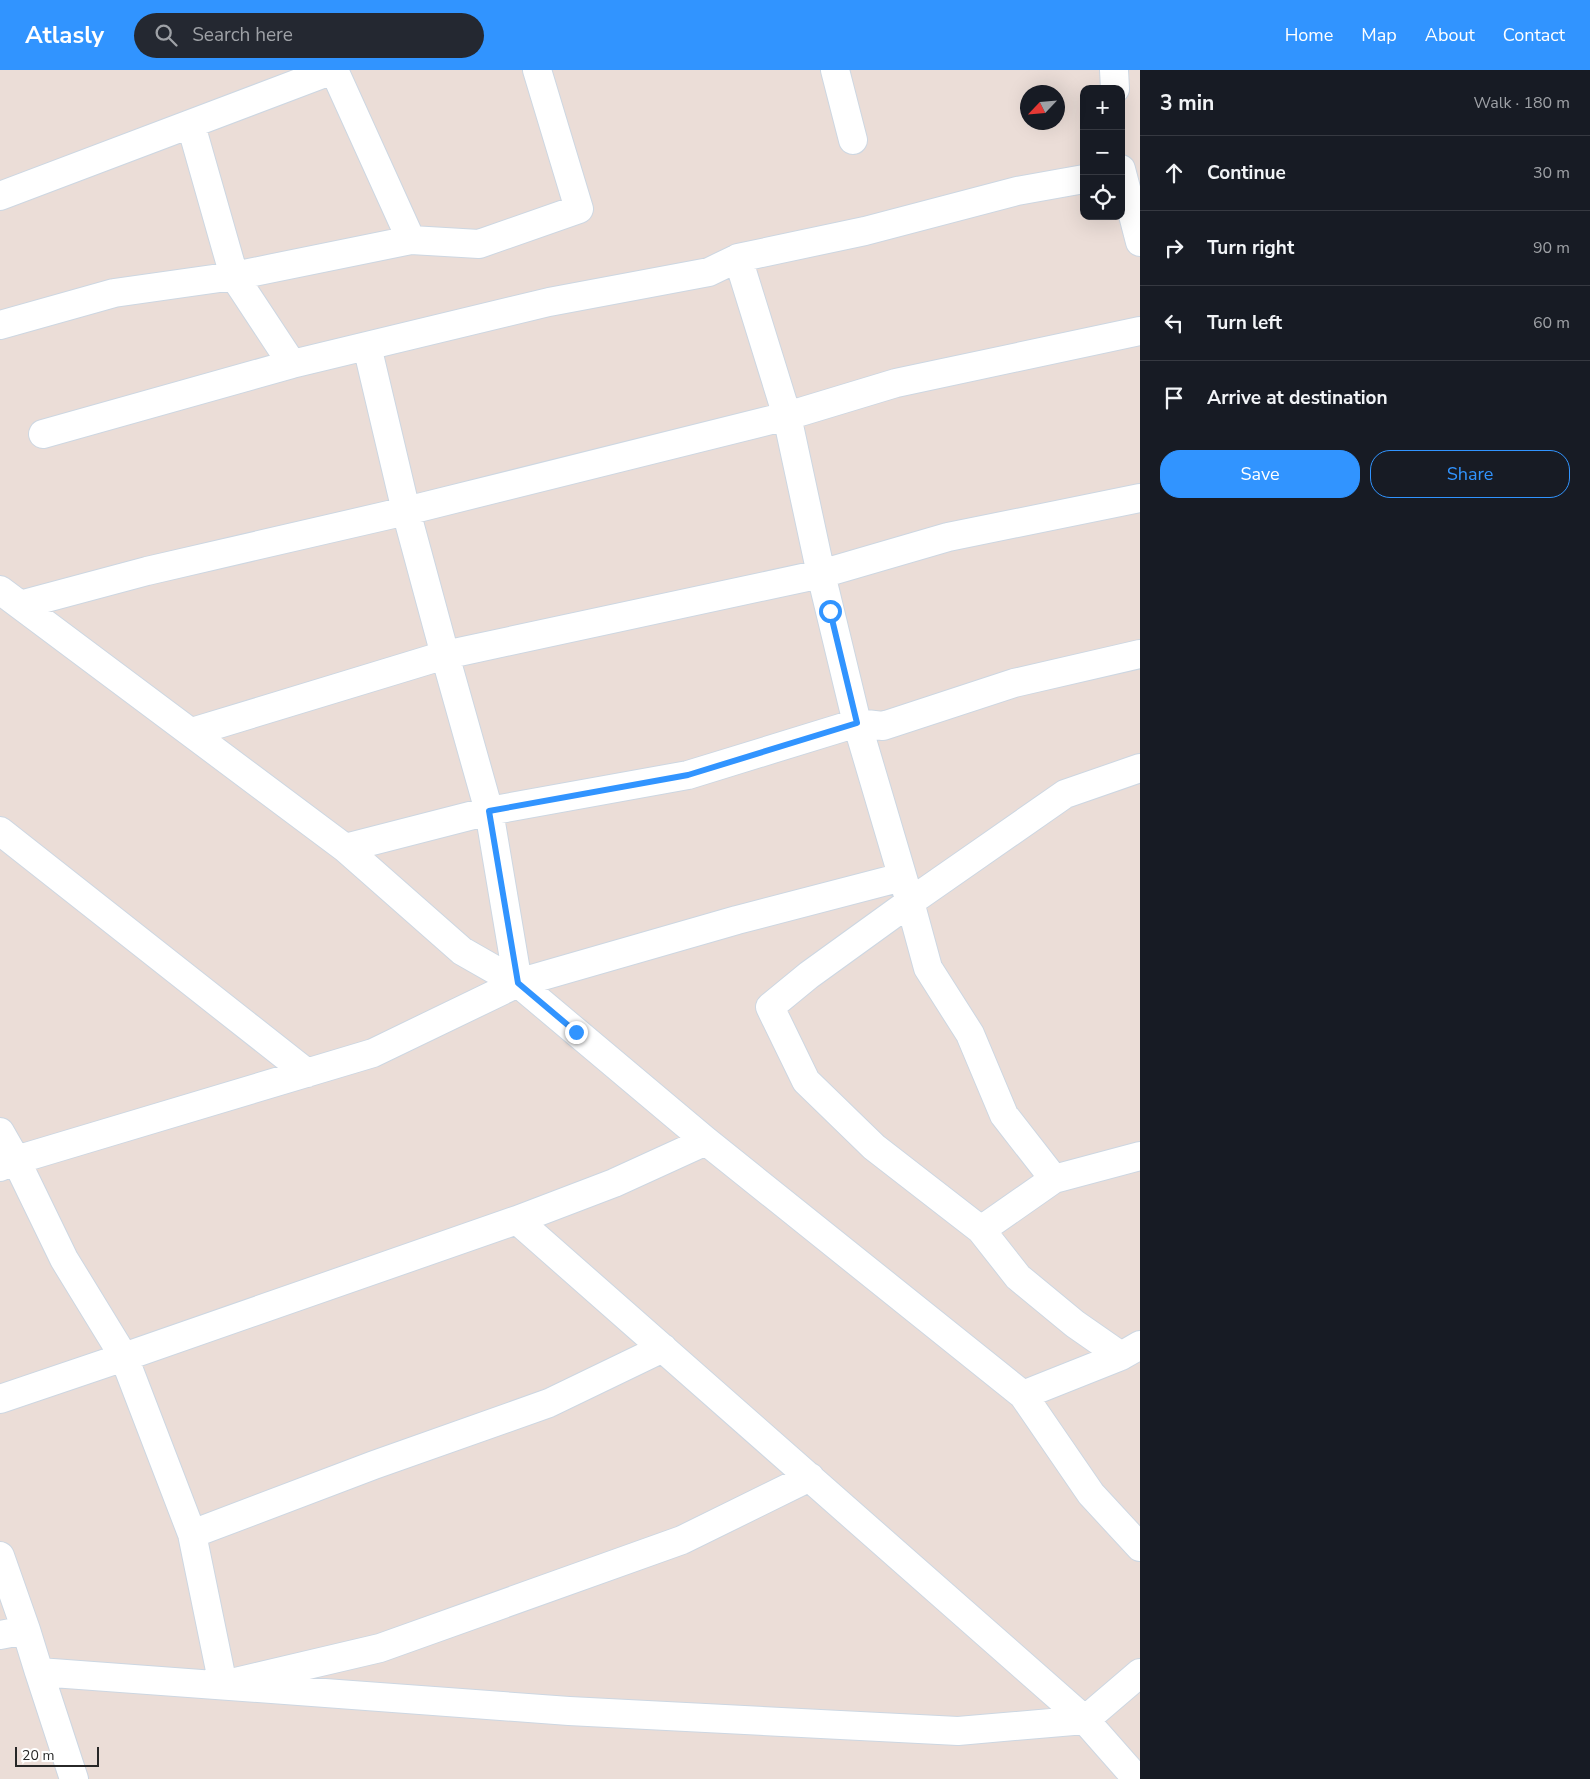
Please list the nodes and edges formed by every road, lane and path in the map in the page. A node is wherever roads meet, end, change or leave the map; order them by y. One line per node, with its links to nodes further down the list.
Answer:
1 (333, 70): 6 (street); 13 (street)
2 (537, 70): 13 (street)
3 (835, 70): 7 (street)
4 (1114, 70): 5 (street)
5 (1115, 85)
6 (191, 125): 12 (street); 16 (street)
7 (853, 140)
8 (1140, 168): 9 (street)
9 (1125, 170)
10 (1122, 175): 14 (street)
11 (1080, 180): 15 (street)
12 (0, 196)
13 (411, 240): 16 (street)
14 (1140, 242)
15 (738, 258): 19 (street); 21 (street)
16 (234, 276): 17 (street); 20 (street)
17 (0, 325)
18 (1140, 331): 21 (street)
19 (367, 346): 20 (street); 24 (street)
20 (292, 364): 22 (street)
21 (787, 416): 24 (street); 25 (street)
22 (43, 434)
23 (1140, 498): 25 (street)
24 (406, 511): 26 (street); 28 (street)
25 (821, 574): 28 (street); 29 (street)
26 (10, 598): 30 (street)
27 (1140, 654): 29 (street)
28 (446, 655): 30 (street); 32 (street)
29 (857, 723): 32 (street); 35 (street)
30 (192, 732): 34 (street)
31 (1140, 768): 35 (street)
32 (489, 811): 34 (street); 36 (street)
33 (0, 831): 37 (street)
34 (346, 848): 36 (street)
35 (906, 890): 36 (street); 42 (street); 44 (street)
36 (518, 983): 37 (street); 39 (street)
37 (307, 1073): 41 (street)
38 (0, 1132): 41 (street)
39 (706, 1141): 43 (street); 48 (street)
40 (1140, 1156): 42 (street)
41 (8, 1164): 47 (street)
42 (1054, 1178): 44 (street)
43 (517, 1220): 45 (street); 47 (street)
44 (980, 1230): 46 (street)
45 (663, 1348): 50 (street); 51 (street)
46 (1130, 1351): 48 (street)
47 (124, 1357): 49 (street); 51 (street)
48 (1022, 1396): 52 (street)
49 (0, 1399)
50 (810, 1477): 56 (street); 61 (street)
51 (192, 1534): 59 (street)
52 (1140, 1547)
53 (0, 1556): 54 (street)
54 (26, 1630): 55 (street); 57 (street)
55 (0, 1636)
56 (380, 1648): 59 (street); 60 (street)
57 (39, 1672): 59 (street); 62 (street)
58 (1140, 1672): 61 (street)
59 (223, 1685): 60 (street)
60 (332, 1693): 61 (street)
61 (1085, 1720): 63 (street)
62 (74, 1779)
63 (1137, 1779)

